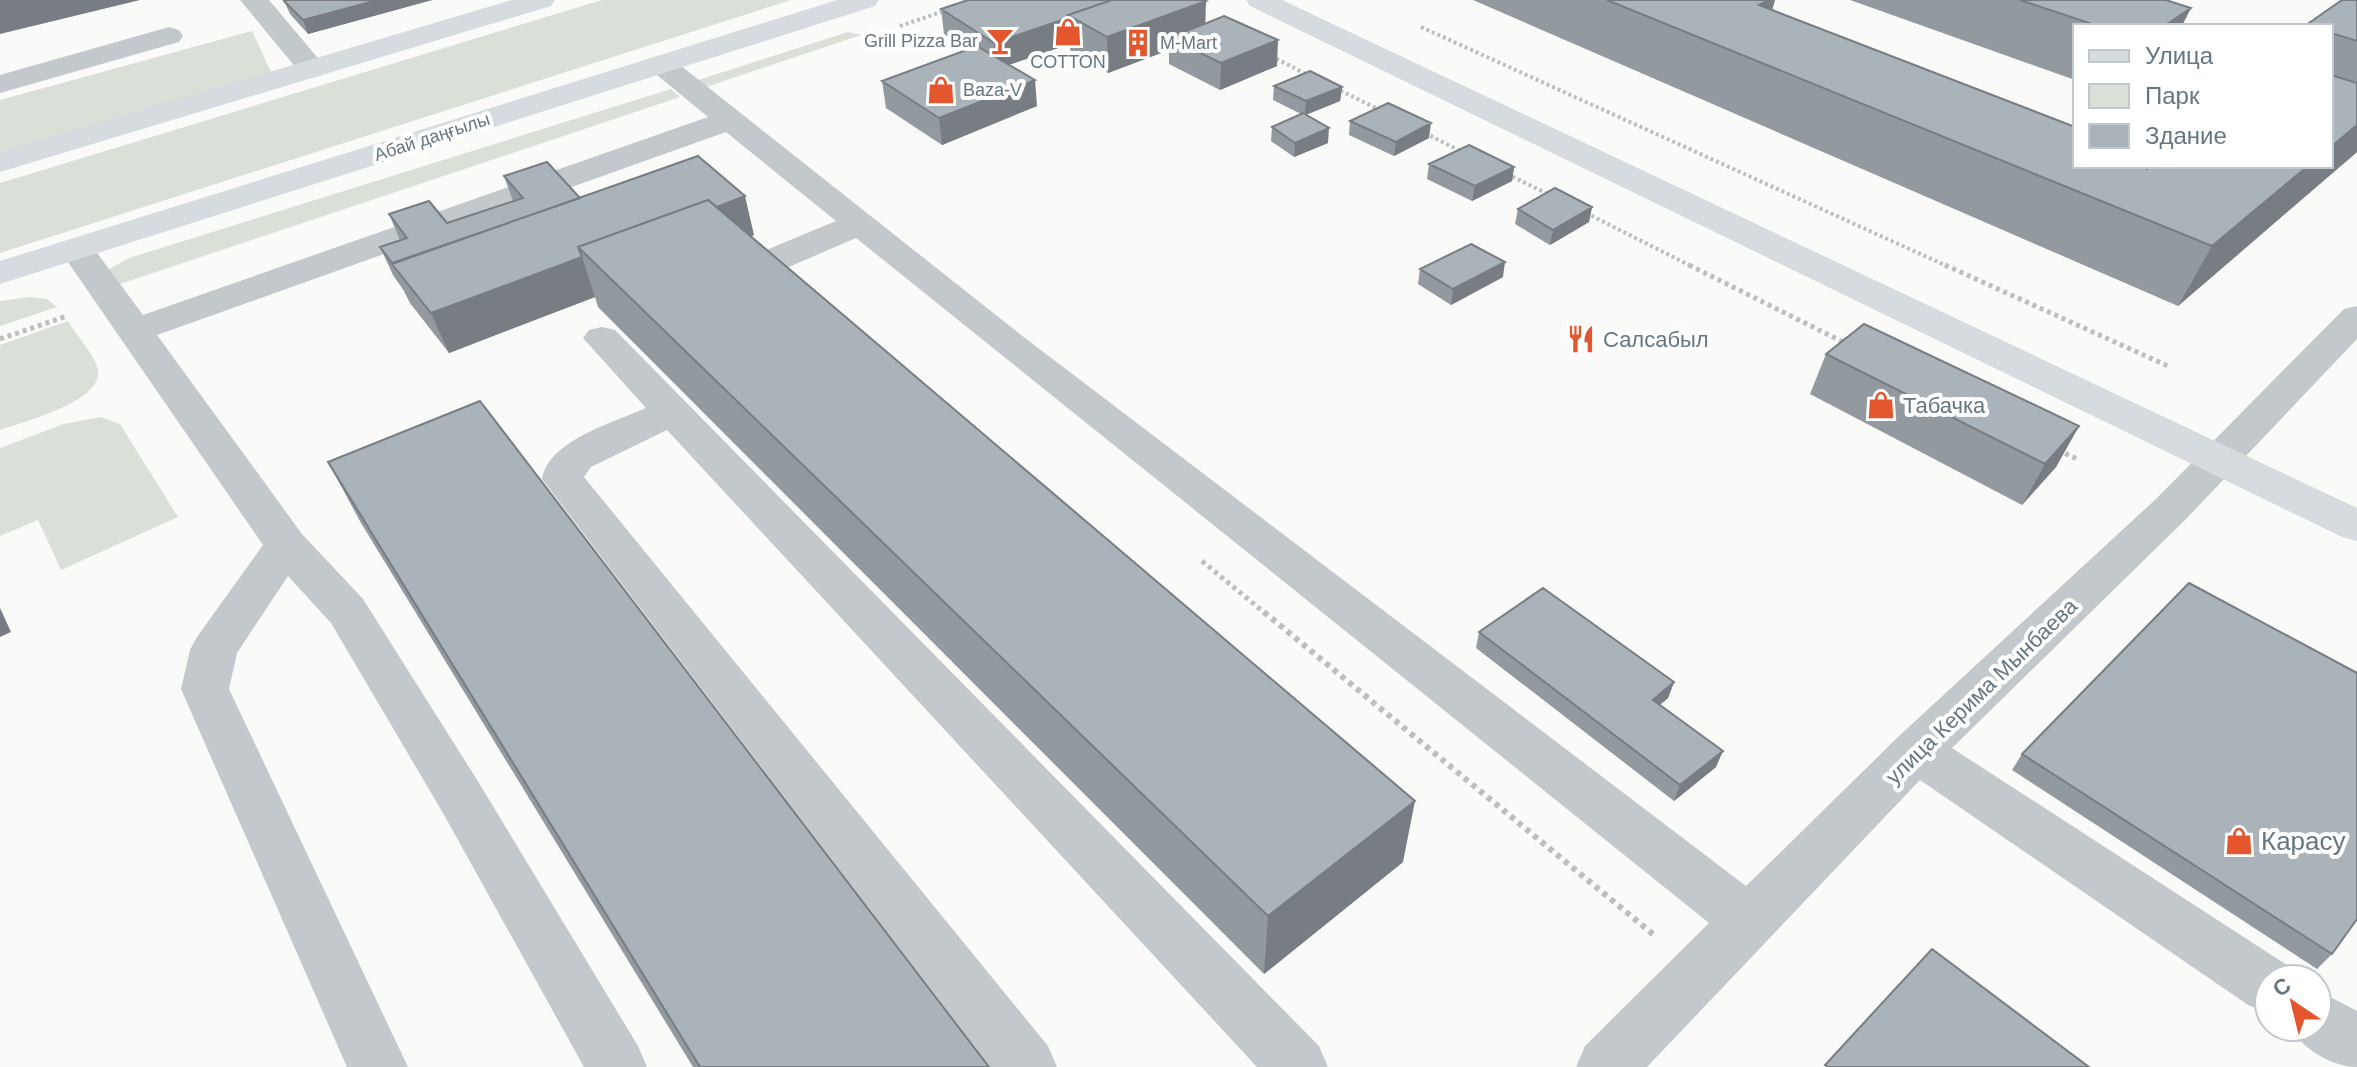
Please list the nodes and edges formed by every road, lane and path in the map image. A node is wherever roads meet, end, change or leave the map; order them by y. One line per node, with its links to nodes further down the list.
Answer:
1 (254, 0): 9 (street)
2 (541, 0): 9 (main road)
3 (865, 0): 8 (main road, Абай даңғылы)
4 (1260, 0): 33 (main road)
5 (1420, 26): 29 (path)
6 (169, 36): 11 (street)
7 (1258, 49): 10 (path)
8 (661, 64): 14 (street); 22 (main road, Абай даңғылы)
9 (312, 69): 17 (main road)
10 (1314, 78)
11 (0, 84)
12 (1328, 85): 13 (path)
13 (1385, 113)
14 (729, 120): 21 (street); 26 (street)
15 (1413, 127): 16 (path)
16 (1470, 155)
17 (0, 162)
18 (1498, 169): 19 (path)
19 (1554, 198)
20 (1582, 212): 28 (path)
21 (859, 224): 24 (street); 38 (street)
22 (77, 249): 23 (main road, Абай даңғылы); 26 (street)
23 (0, 273)
24 (741, 274)
25 (2357, 317): 33 (street, улица Керима Мынбаева)
26 (135, 330): 35 (street)
27 (602, 338): 30 (street)
28 (1851, 346)
29 (2170, 367)
30 (672, 412): 46 (street); 47 (street)
31 (2048, 445): 32 (path)
32 (2077, 459)
33 (2216, 460): 34 (main road); 37 (street, улица Керима Мынбаева)
34 (2357, 526)
35 (286, 545): 44 (street); 45 (street)
36 (1199, 558): 39 (path)
37 (1916, 751): 38 (street, улица Керима Мынбаева); 40 (street)
38 (1750, 922): 43 (street, улица Керима Мынбаева)
39 (1655, 936)
40 (2253, 975)
41 (2333, 1029): 42 (street)
42 (2357, 1045)
43 (1627, 1060)
44 (378, 1067)
45 (617, 1067)
46 (1027, 1067)
47 (1298, 1067)

